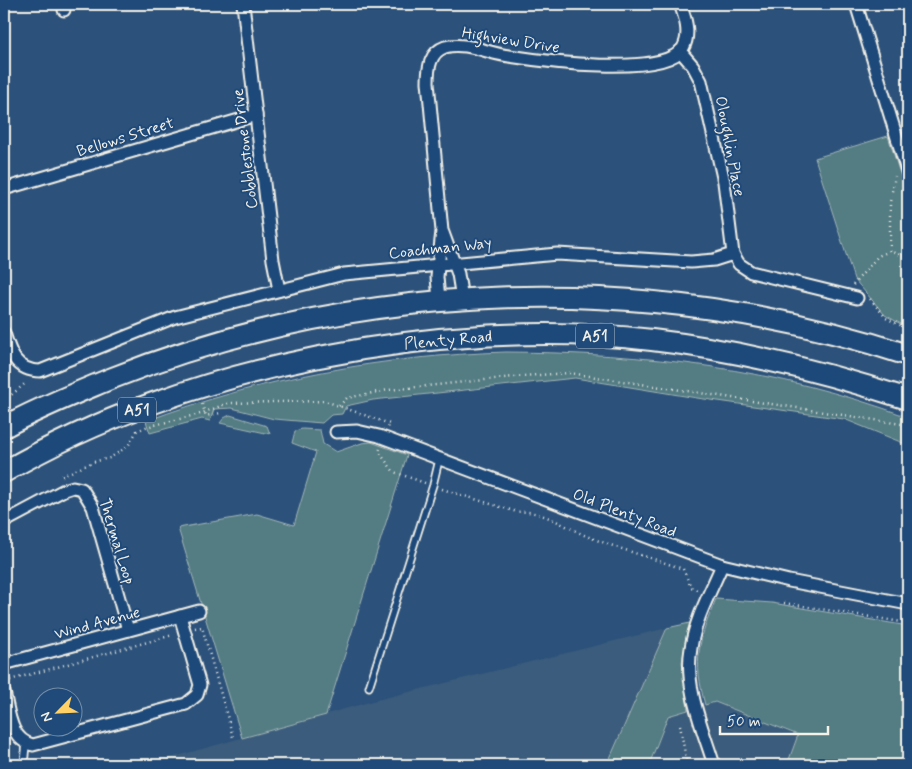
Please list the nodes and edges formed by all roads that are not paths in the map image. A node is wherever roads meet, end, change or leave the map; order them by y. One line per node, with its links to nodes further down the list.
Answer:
1 (243, 4): 5 (street, Cobblestone Drive)
2 (680, 4): 4 (street)
3 (856, 4): 6 (street)
4 (680, 51): 8 (street, Highview Drive); 9 (street, Oloughlin Place)
5 (256, 114): 7 (street, Bellows Street); 12 (street, Cobblestone Drive)
6 (908, 174)
7 (4, 189)
8 (442, 231): 10 (street, Highview Drive); 11 (street, Highview Drive)
9 (732, 254): 10 (street, Coachman Way); 13 (street)
10 (454, 262): 11 (street, Coachman Way); 14 (street, Highview Drive)
11 (439, 264): 12 (street, Coachman Way); 15 (street, Highview Drive)
12 (279, 290): 16 (street, Coachman Way)
13 (863, 296)
14 (462, 299): 15 (highway, A51); 17 (highway, A51)
15 (439, 300): 19 (highway, A51)
16 (4, 333)
17 (908, 355)
18 (908, 399): 22 (highway, Plenty Road / A51)
19 (4, 427)
20 (336, 432): 21 (street, Old Plenty Road)
21 (439, 460): 24 (street, Old Plenty Road); 30 (lane)
22 (4, 472)
23 (4, 522): 28 (street, Thermal Loop)
24 (722, 565): 25 (street, Old Plenty Road); 34 (street)
25 (908, 604)
26 (199, 611): 27 (street, Wind Avenue)
27 (180, 616): 28 (street, Wind Avenue); 32 (street)
28 (128, 630): 29 (street, Wind Avenue)
29 (4, 664)
30 (369, 687)
31 (4, 692): 32 (street)
32 (26, 743): 33 (lane)
33 (24, 765)
34 (714, 765)

